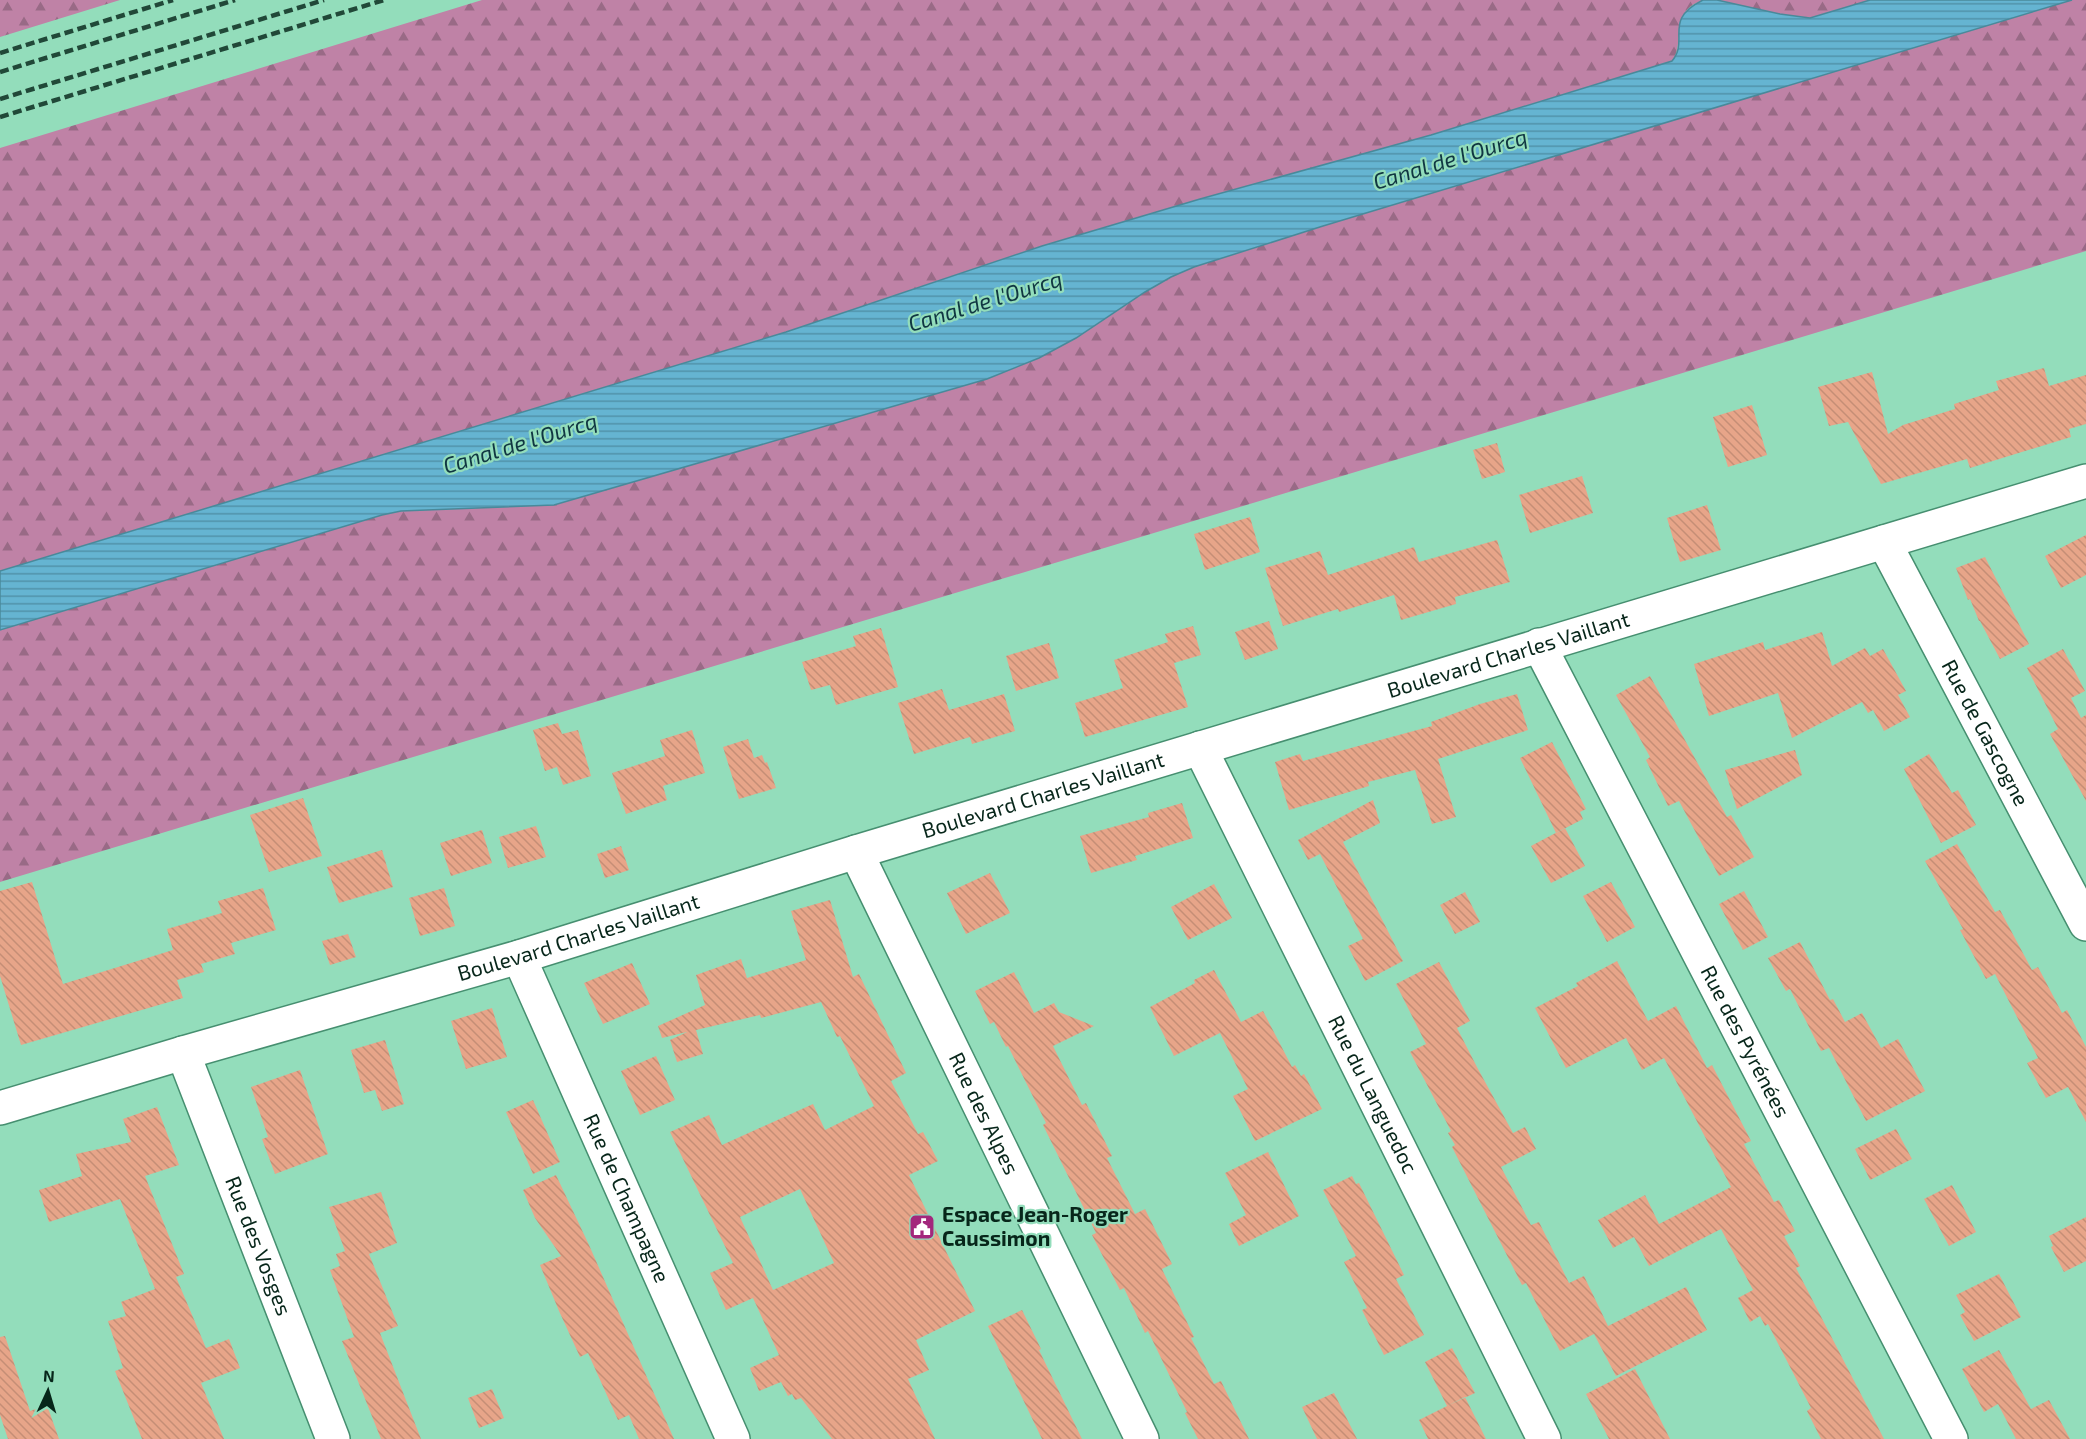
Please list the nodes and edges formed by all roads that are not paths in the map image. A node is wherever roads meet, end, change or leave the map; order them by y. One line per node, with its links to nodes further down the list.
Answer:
1 (2086, 481): 2 (street, Boulevard Charles Vaillant)
2 (1884, 542): 3 (street, Boulevard Charles Vaillant); 6 (street, Rue de Gascogne)
3 (1539, 645): 4 (street, Boulevard Charles Vaillant); 14 (street, Rue des Pyrénées)
4 (1200, 748): 5 (street, Boulevard Charles Vaillant); 13 (street, Rue du Languedoc)
5 (856, 852): 7 (street, Boulevard Charles Vaillant); 12 (street, Rue des Alpes)
6 (2086, 924)
7 (519, 957): 8 (street, Boulevard Charles Vaillant); 11 (street, Rue de Champagne)
8 (183, 1053): 9 (street, Boulevard Charles Vaillant); 10 (street, Rue des Vosges)
9 (0, 1108)
10 (333, 1439)
11 (733, 1439)
12 (1142, 1439)
13 (1544, 1439)
14 (1951, 1439)

